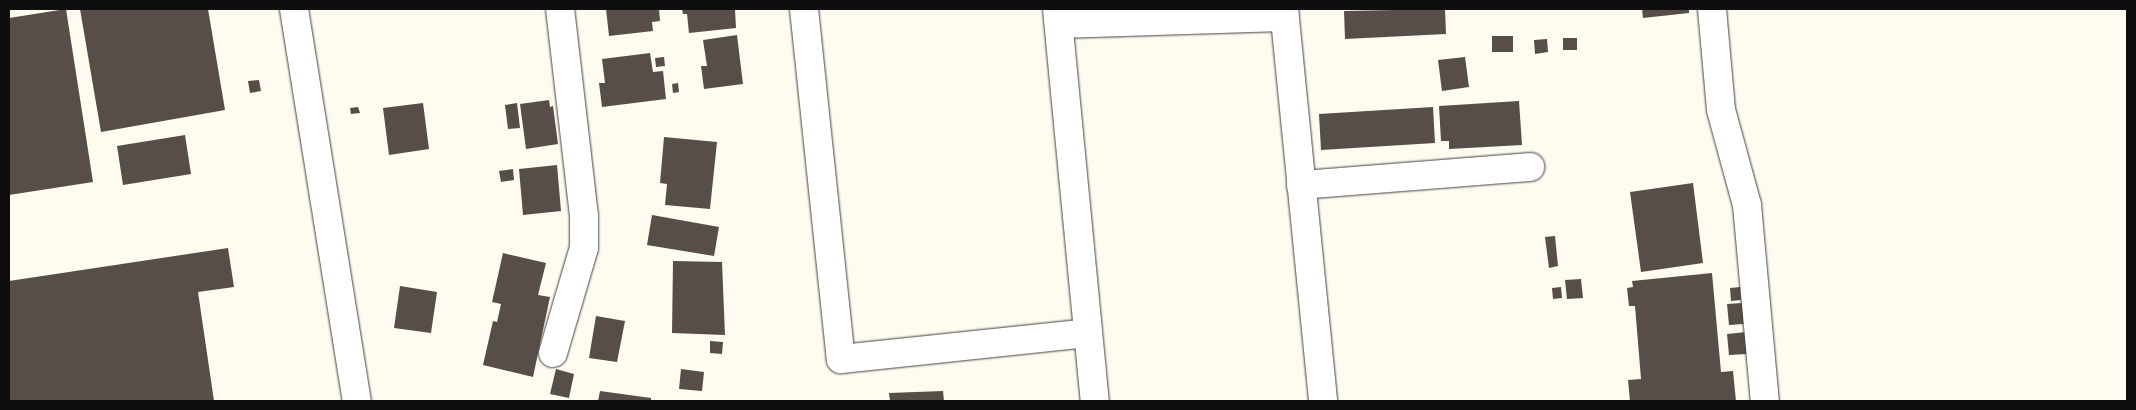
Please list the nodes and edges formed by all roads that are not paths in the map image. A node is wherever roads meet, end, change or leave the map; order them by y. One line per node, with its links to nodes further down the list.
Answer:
1 (294, 9): 11 (street)
2 (560, 9): 10 (street)
3 (804, 9): 9 (street)
4 (1712, 9): 14 (street)
5 (1284, 13): 6 (street); 8 (street)
6 (1058, 16): 9 (street)
7 (1530, 167): 8 (street)
8 (1301, 185): 13 (street)
9 (1088, 333): 12 (street)
10 (553, 353)
11 (357, 401)
12 (1095, 401)
13 (1323, 401)
14 (1765, 401)

